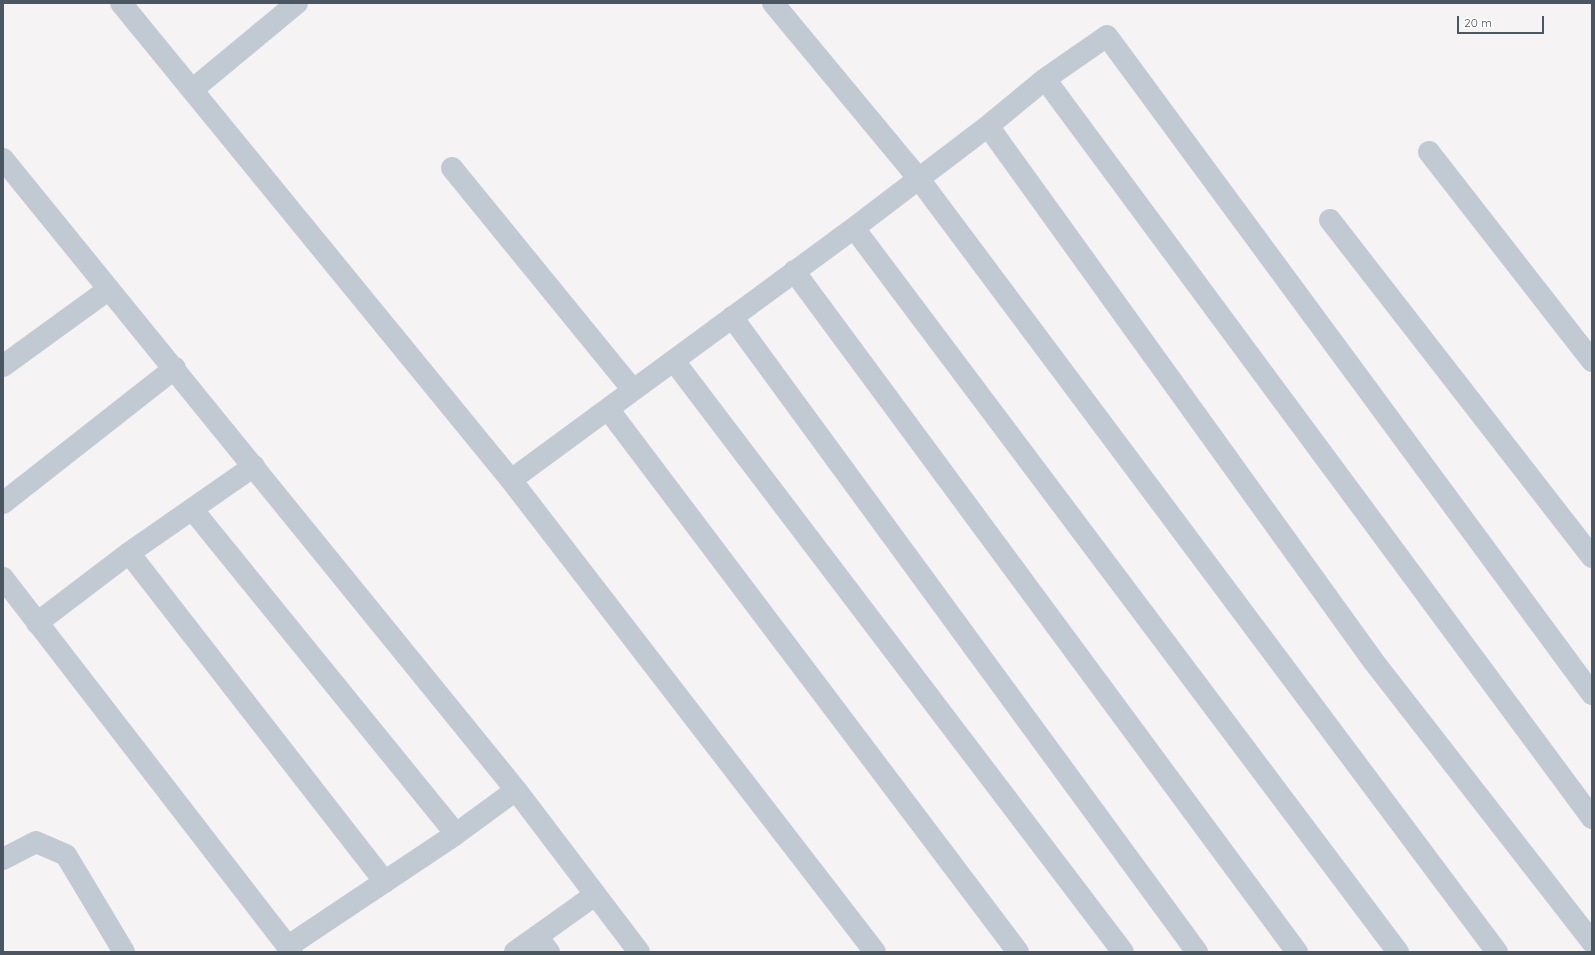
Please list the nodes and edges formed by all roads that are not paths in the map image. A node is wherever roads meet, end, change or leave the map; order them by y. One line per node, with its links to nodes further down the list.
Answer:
1 (121, 3): 5 (street)
2 (297, 3): 5 (street)
3 (773, 3): 10 (street)
4 (1045, 79): 6 (street); 30 (street); 32 (street)
5 (192, 90): 23 (street)
6 (988, 126): 10 (street); 37 (street)
7 (1429, 152): 17 (street)
8 (3, 158): 14 (street)
9 (452, 168): 20 (street)
10 (919, 179): 12 (street); 49 (street)
11 (1330, 220): 27 (street)
12 (854, 228): 13 (street); 48 (street)
13 (794, 271): 15 (street); 47 (street)
14 (109, 289): 18 (street); 19 (street)
15 (732, 317): 16 (street); 46 (street)
16 (674, 361): 20 (street); 45 (street)
17 (1592, 361)
18 (3, 366)
19 (175, 368): 22 (street); 24 (street)
20 (633, 390): 21 (street)
21 (608, 409): 23 (street); 44 (street)
22 (254, 466): 25 (street); 31 (street)
23 (511, 480): 43 (street)
24 (3, 503)
25 (192, 509): 26 (street); 33 (street)
26 (129, 553): 29 (street); 35 (street)
27 (1592, 557)
28 (3, 578): 29 (street)
29 (37, 623): 39 (street)
30 (1592, 694)
31 (516, 790): 33 (street); 36 (street)
32 (1592, 818)
33 (456, 834): 35 (street)
34 (3, 859): 40 (street)
35 (385, 882): 39 (street)
36 (595, 895): 38 (street); 42 (street)
37 (1592, 942)
38 (543, 944): 41 (street)
39 (290, 950)
40 (124, 952)
41 (515, 952)
42 (639, 952)
43 (875, 952)
44 (1018, 952)
45 (1123, 952)
46 (1197, 952)
47 (1297, 952)
48 (1398, 952)
49 (1497, 952)

